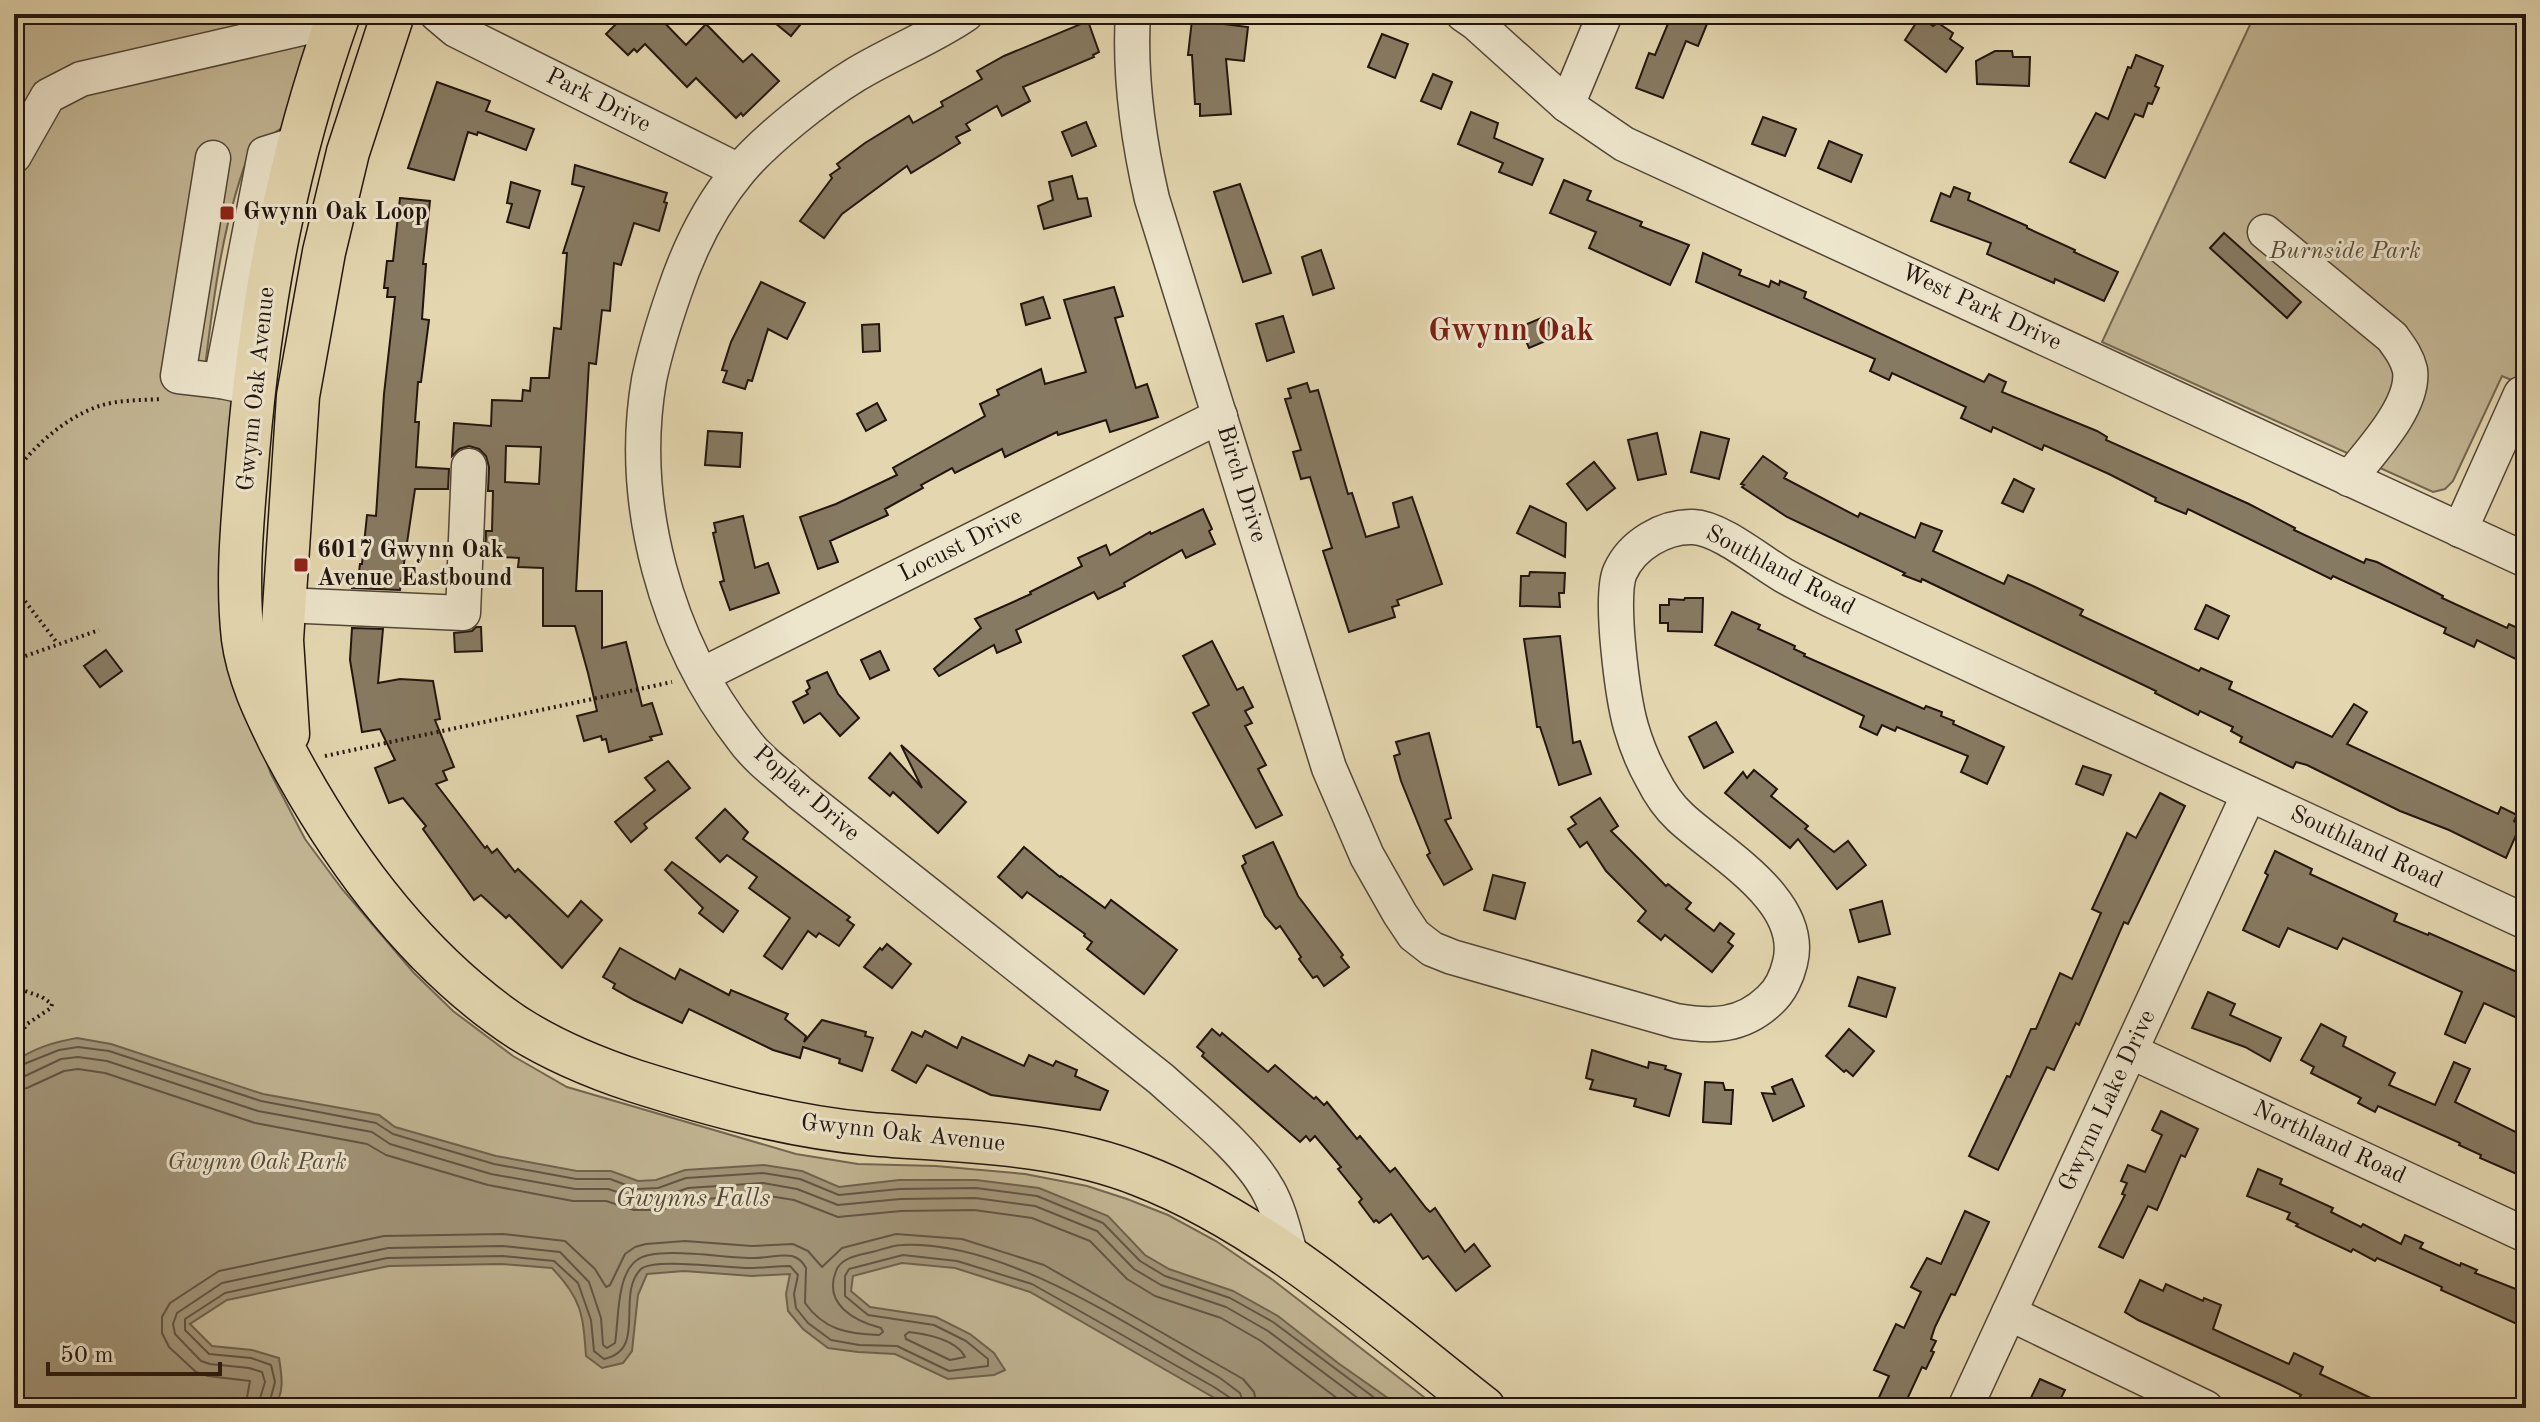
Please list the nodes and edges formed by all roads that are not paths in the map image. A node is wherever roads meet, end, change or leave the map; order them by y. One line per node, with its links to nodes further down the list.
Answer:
1 (966, 14): 12 (street, Poplar Drive)
2 (1133, 14): 17 (street, Birch Drive)
3 (1463, 14): 7 (street, West Park Drive)
4 (1605, 14): 7 (street)
5 (365, 19): 6 (street, Park Drive); 8 (main road, Gwynn Oak Avenue); 9 (main road, Gwynn Oak Avenue); 10 (street, Park Drive)
6 (447, 22): 12 (street, Park Drive)
7 (1567, 105): 19 (street, West Park Drive)
8 (297, 144): 9 (main road); 14 (main road, Gwynn Oak Avenue)
9 (348, 152): 16 (main road, Gwynn Oak Avenue)
10 (14, 156)
11 (213, 158): 14 (street)
12 (739, 171): 23 (street, Poplar Drive)
13 (2265, 232): 19 (street)
14 (237, 384): 16 (main road); 24 (main road, Gwynn Oak Avenue)
15 (2521, 394): 20 (street)
16 (298, 396): 22 (main road, Gwynn Oak Avenue)
17 (1220, 416): 23 (street, Locust Drive); 27 (street, Birch Drive)
18 (469, 466): 22 (street)
19 (2349, 479): 20 (street, West Park Drive)
20 (2460, 530): 21 (street, West Park Drive)
21 (2526, 560)
22 (284, 605): 24 (main road, Gwynn Oak Avenue)
23 (702, 675): 30 (street, Poplar Drive)
24 (291, 763): 30 (main road, Gwynn Oak Avenue)
25 (2249, 794): 26 (street, Southland Road); 27 (street, Southland Road); 28 (street, Gwynn Lake Drive)
26 (2526, 922)
27 (1414, 935)
28 (2132, 1052): 29 (street, Northland Road); 31 (street, Gwynn Lake Drive)
29 (2526, 1235)
30 (1292, 1260): 32 (main road, Gwynn Oak Avenue)
31 (2009, 1313): 33 (street, Gwynn Lake Drive); 34 (street)
32 (1484, 1408)
33 (1965, 1408)
34 (2206, 1408)

